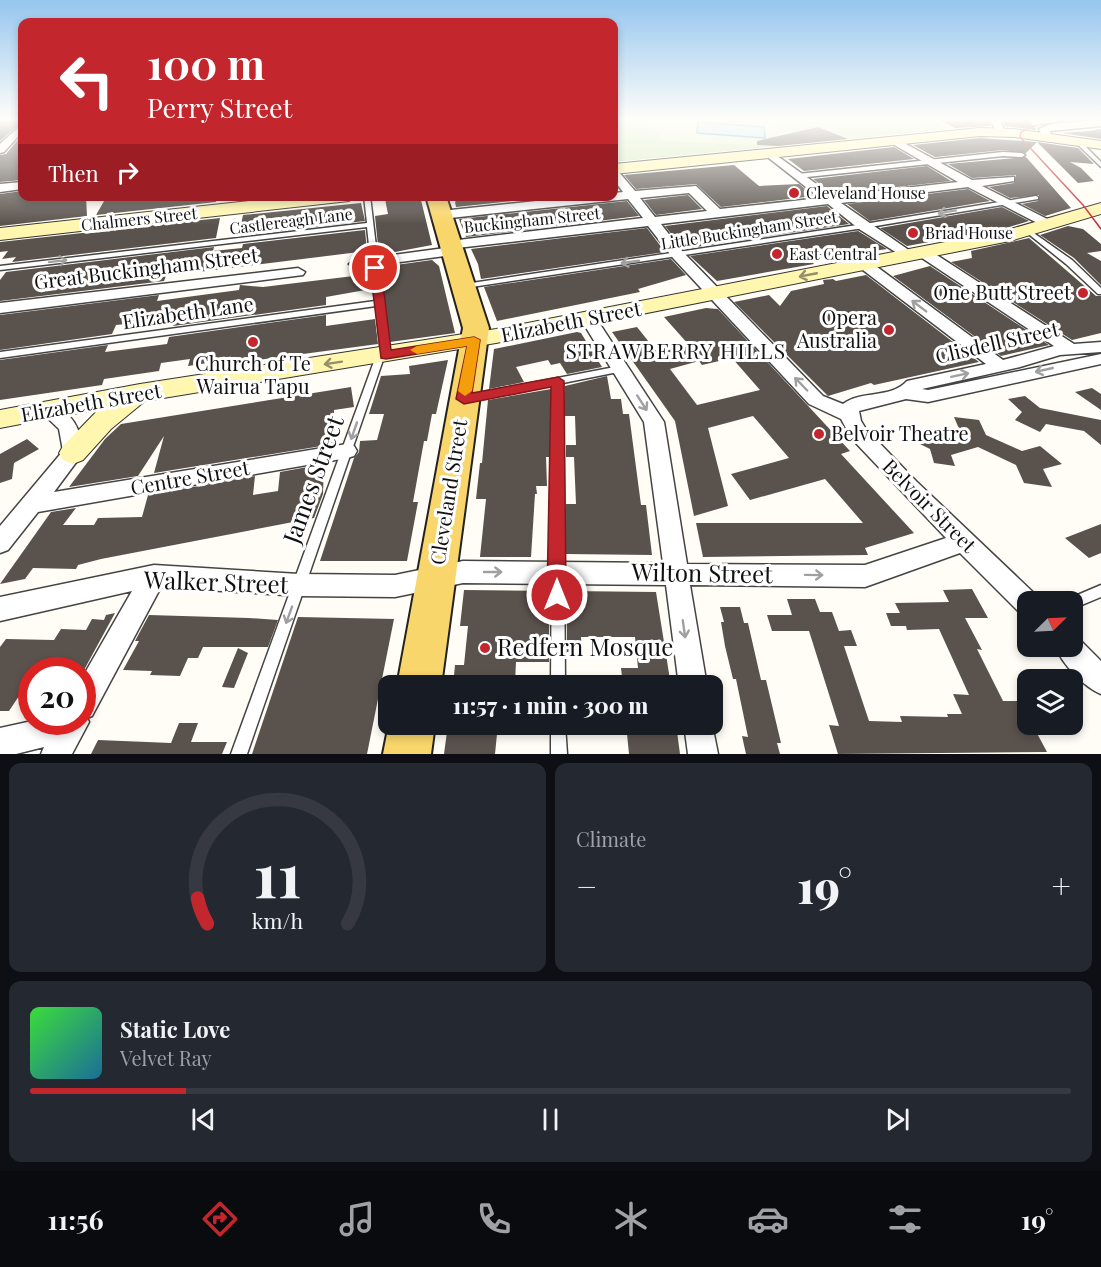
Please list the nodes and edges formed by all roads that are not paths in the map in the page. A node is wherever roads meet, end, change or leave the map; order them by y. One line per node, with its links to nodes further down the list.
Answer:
1 (759, 154): 10 (main road)
2 (770, 154): 11 (street)
3 (919, 154): 8 (street)
4 (1001, 154): 8 (lane)
5 (1007, 154): 7 (lane)
6 (1090, 154): 9 (lane)
7 (1022, 155)
8 (931, 161): 11 (lane); 14 (street)
9 (1101, 165)
10 (618, 171)
11 (798, 176): 23 (street)
12 (618, 177): 17 (street)
13 (1010, 179): 14 (street, Buckingham Street)
14 (971, 184): 23 (street, Buckingham Street); 24 (street)
15 (18, 186): 16 (street)
16 (0, 188)
17 (631, 195): 18 (street); 27 (street); 28 (street)
18 (618, 196)
19 (1036, 198): 24 (lane, Little Buckingham Street)
20 (303, 201): 33 (main road, Chalmers Street)
21 (368, 201): 30 (lane, James Street)
22 (526, 201): 25 (street)
23 (831, 201): 27 (street, Buckingham Street); 31 (street)
24 (1004, 202): 29 (street); 31 (lane, Little Buckingham Street, one-way to 31)
25 (439, 206): 34 (main road, Cleveland Street)
26 (1098, 213): 29 (main road, Elizabeth Street)
27 (718, 215): 28 (street, Buckingham Street)
28 (653, 223): 34 (street, Buckingham Street); 36 (street)
29 (1050, 224): 32 (main road, Elizabeth Street)
30 (370, 225): 37 (lane, James Street); 40 (lane, Castlereagh Lane, one-way to 30)
31 (864, 226): 35 (street); 36 (lane, Little Buckingham Street)
32 (1028, 231): 35 (main road, Elizabeth Street); 43 (lane)
33 (0, 234)
34 (451, 248): 37 (street); 42 (main road, Cleveland Street)
35 (916, 254): 39 (main road, Elizabeth Street); 50 (street)
36 (678, 255): 42 (lane, Little Buckingham Street, one-way to 42); 44 (street)
37 (374, 261): 38 (street); 45 (lane, James Street)
38 (356, 264)
39 (864, 264): 44 (main road, Elizabeth Street, one-way to 44); 54 (street, one-way to 39)
40 (0, 268)
41 (298, 272): 46 (street, Great Buckingham Street)
42 (465, 286): 48 (main road, Cleveland Street)
43 (1101, 292)
44 (713, 293): 47 (main road, Elizabeth Street); 61 (street, one-way to 44)
45 (380, 303): 51 (lane, Elizabeth Lane); 52 (lane, James Street)
46 (0, 308)
47 (588, 318): 48 (main road, Elizabeth Street); 55 (street)
48 (474, 340): 52 (main road, Elizabeth Street); 59 (main road, Cleveland Street)
49 (1101, 347): 50 (street, Clisdell Street)
50 (1070, 349): 54 (street, Clisdell Street)
51 (0, 355)
52 (383, 356): 57 (main road, Elizabeth Street, one-way to 57); 63 (lane, James Street, one-way to 63)
53 (1101, 358): 58 (street, Clisdell Street, one-way to 58)
54 (1000, 366): 58 (street, Clisdell Street, one-way to 54)
55 (620, 369): 56 (lane); 69 (street, one-way to 69)
56 (558, 381): 59 (lane); 68 (lane)
57 (140, 393): 60 (main road, Elizabeth Street); 64 (main road)
58 (906, 393): 61 (street, Clisdell Street)
59 (464, 399): 71 (main road, Cleveland Street)
60 (49, 410): 62 (main road, Elizabeth Street); 64 (street)
61 (850, 415): 66 (street, Belvoir Street)
62 (0, 419)
63 (347, 451): 65 (street, Centre Street); 72 (lane, James Street)
64 (73, 453): 65 (street)
65 (33, 504): 67 (street)
66 (964, 542): 69 (street, Wilton Street, one-way to 66); 74 (street, Belvoir Street)
67 (0, 543)
68 (557, 572): 69 (street, Wilton Street); 71 (street, Wilton Street, one-way to 68); 79 (lane)
69 (676, 573): 80 (street, one-way to 80)
70 (154, 576): 72 (street, Walker Street); 76 (street, Walker Street); 82 (street)
71 (435, 579): 72 (street, Walker Street); 78 (main road, Cleveland Street)
72 (299, 585): 90 (lane, James Street, one-way to 90)
73 (1101, 591): 75 (lane)
74 (1017, 593)
75 (1083, 598)
76 (0, 609)
77 (1078, 657): 81 (street)
78 (421, 675)
79 (558, 675)
80 (691, 675)
81 (1101, 681)
82 (96, 682)
83 (24, 735): 88 (street)
84 (67, 735): 89 (street)
85 (410, 735): 91 (main road)
86 (558, 735): 92 (lane)
87 (700, 735): 93 (street)
88 (0, 743)
89 (56, 754)
90 (239, 754)
91 (407, 754)
92 (559, 754)
93 (703, 754)

